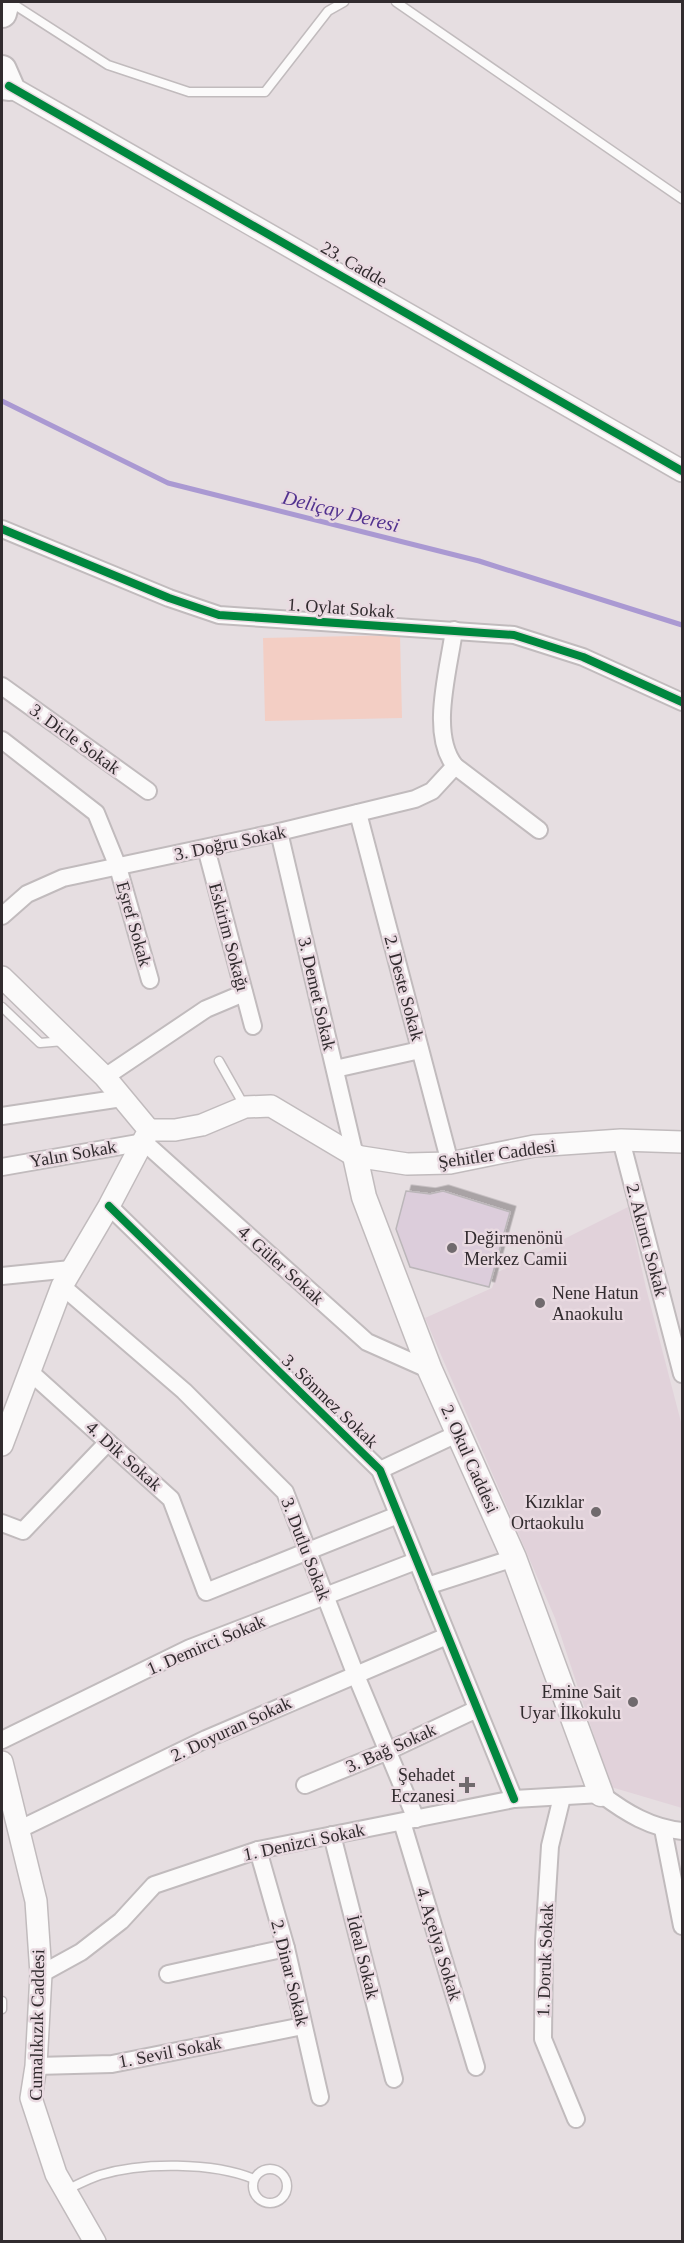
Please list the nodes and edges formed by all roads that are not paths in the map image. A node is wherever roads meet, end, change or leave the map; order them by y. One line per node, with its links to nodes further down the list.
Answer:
1 (5, 2): 2 (lane); 4 (highway)
2 (344, 2)
3 (396, 2): 6 (lane)
4 (2, 13)
5 (4, 80): 7 (street, 23. Cadde)
6 (682, 199)
7 (682, 471)
8 (2, 528): 9 (street, 1. Oylat Sokak)
9 (454, 630): 11 (street, 1. Oylat Sokak); 13 (street)
10 (2, 686): 14 (street, 3. Dicle Sokak)
11 (682, 702)
12 (2, 740): 19 (street, Eşref Sokak)
13 (455, 766): 15 (street, 3. Doğru Sokak); 16 (street)
14 (148, 791)
15 (358, 813): 17 (street, 3. Doğru Sokak); 27 (street, 2. Deste Sokak)
16 (539, 830)
17 (279, 832): 18 (street, 3. Doğru Sokak); 29 (street, 3. Demet Sokak)
18 (206, 848): 19 (street, 3. Doğru Sokak); 23 (street, Eskirim Sokağı)
19 (118, 867): 20 (street, 3. Doğru Sokak); 22 (street, Eşref Sokak)
20 (2, 916)
21 (2, 977): 26 (street)
22 (150, 980)
23 (244, 993): 25 (street, Eskirim Sokağı); 30 (street)
24 (2, 1006): 26 (lane)
25 (253, 1026)
26 (68, 1041): 30 (street)
27 (420, 1050): 29 (street); 38 (street, 2. Deste Sokak)
28 (219, 1061): 32 (lane)
29 (334, 1069): 37 (street, 3. Demet Sokak)
30 (105, 1077): 31 (street)
31 (122, 1098): 33 (street); 34 (street)
32 (245, 1107): 34 (street, Şehitler Caddesi); 37 (street, Şehitler Caddesi)
33 (2, 1116)
34 (146, 1136): 39 (street, Yalın Sokak); 40 (street); 44 (street, 4. Güler Sokak)
35 (621, 1140): 36 (street, Şehitler Caddesi); 38 (street, Şehitler Caddesi); 43 (street, 2. Akıncı Sokak)
36 (682, 1142)
37 (355, 1156): 38 (street, Şehitler Caddesi); 44 (main road, 2. Okul Caddesi)
38 (450, 1163)
39 (2, 1167)
40 (109, 1206): 42 (street); 49 (street, 3. Sönmez Sokak)
41 (2, 1276): 42 (street)
42 (66, 1277): 45 (street); 52 (street, 3. Dutlu Sokak)
43 (682, 1369)
44 (430, 1370): 46 (main road, 2. Okul Caddesi)
45 (29, 1371): 47 (street, 4. Dik Sokak); 48 (street)
46 (459, 1434): 49 (street); 53 (main road, 2. Okul Caddesi)
47 (108, 1442): 51 (street); 52 (street, 4. Dik Sokak)
48 (2, 1445)
49 (380, 1470): 50 (street, 3. Sönmez Sokak)
50 (398, 1515): 52 (street); 54 (street, 3. Sönmez Sokak)
51 (2, 1523)
52 (308, 1549): 56 (street, 3. Dutlu Sokak)
53 (514, 1558): 55 (street); 64 (main road, 2. Okul Caddesi)
54 (416, 1561): 55 (street, 3. Sönmez Sokak); 56 (street, 1. Demirci Sokak)
55 (427, 1586): 57 (street, 3. Sönmez Sokak)
56 (325, 1597): 58 (street, 3. Dutlu Sokak); 60 (street, 1. Demirci Sokak)
57 (447, 1636): 58 (street, 2. Doyuran Sokak); 59 (street, 3. Sönmez Sokak)
58 (355, 1673): 61 (street, 3. Dutlu Sokak); 69 (street, 2. Doyuran Sokak)
59 (477, 1709): 61 (street, 3. Bağ Sokak); 66 (street, 3. Sönmez Sokak)
60 (2, 1740)
61 (388, 1751): 63 (street, 3. Bağ Sokak); 67 (street, 3. Dutlu Sokak)
62 (2, 1762): 69 (street, Cumalıkızık Caddesi)
63 (305, 1785)
64 (601, 1794): 65 (street, 1. Denizci Sokak); 68 (street)
65 (562, 1797): 66 (street, 1. Denizci Sokak); 84 (street, 1. Doruk Sokak)
66 (514, 1799): 67 (street, 1. Denizci Sokak)
67 (409, 1821): 71 (street, 1. Denizci Sokak); 81 (street, 4. Açelya Sokak)
68 (663, 1829): 70 (street); 73 (street)
69 (18, 1830): 75 (street, Cumalıkızık Caddesi)
70 (682, 1831)
71 (332, 1835): 72 (street, 1. Denizci Sokak); 82 (street, İdeal Sokak)
72 (258, 1850): 74 (street, 2. Dinar Sokak); 75 (street, 1. Denizci Sokak)
73 (682, 1926)
74 (286, 1948): 76 (street); 79 (street, 2. Dinar Sokak)
75 (41, 1974): 80 (street, Cumalıkızık Caddesi)
76 (168, 1974)
77 (2, 2001): 78 (lane)
78 (2, 2009)
79 (303, 2026): 80 (street, 1. Sevil Sokak); 83 (street, 2. Dinar Sokak)
80 (36, 2066): 86 (street, Cumalıkızık Caddesi)
81 (476, 2067)
82 (394, 2079)
83 (320, 2097)
84 (576, 2119)
85 (254, 2179): 85 (lane); 86 (lane)
86 (65, 2190): 87 (street, Cumalıkızık Caddesi)
87 (95, 2241)

